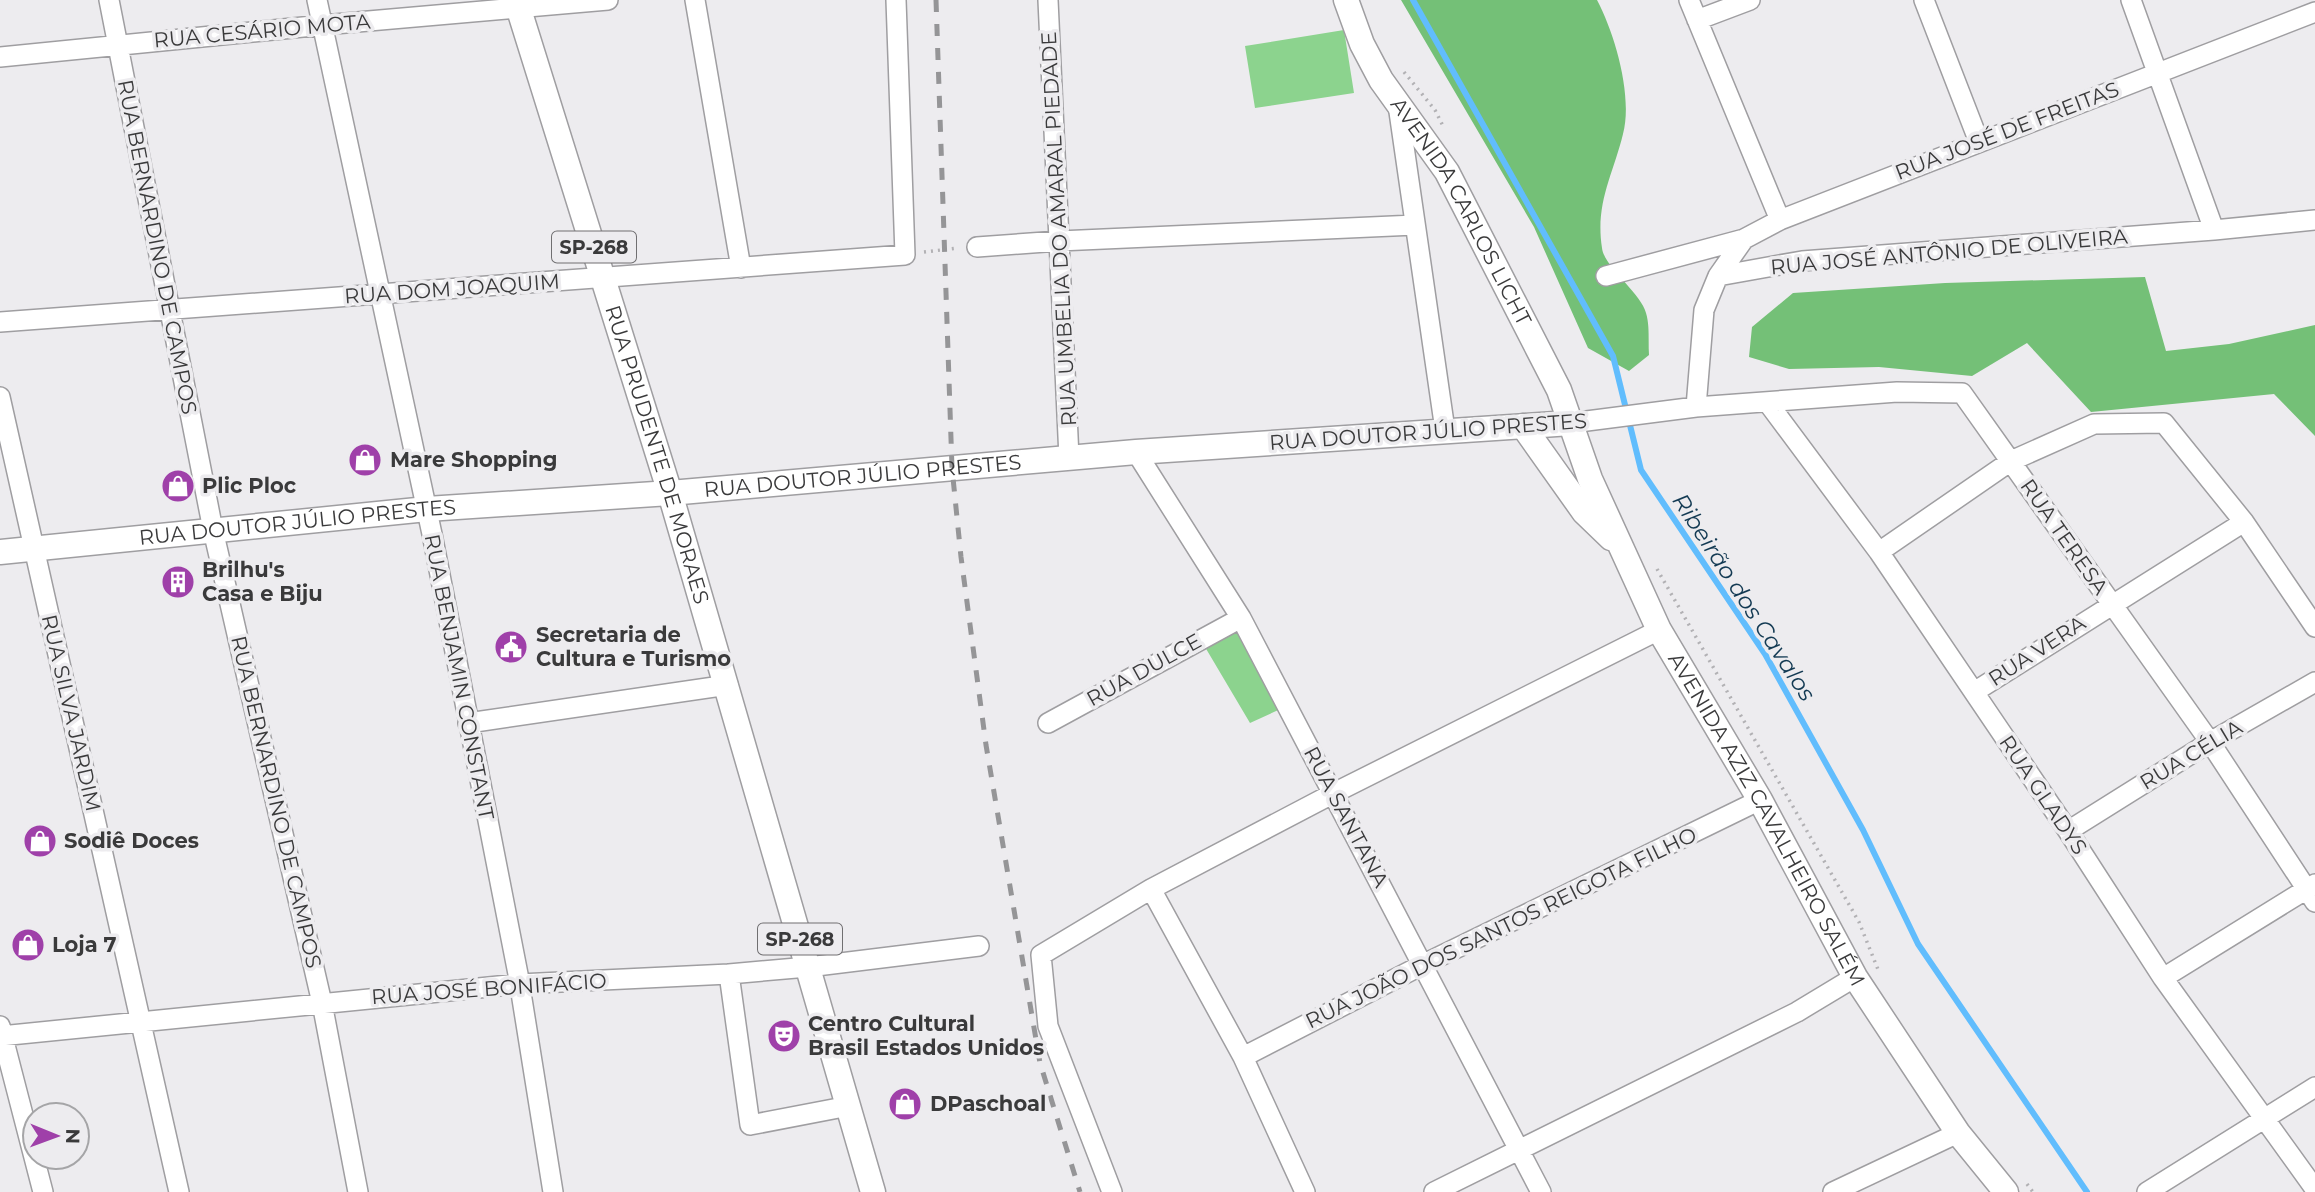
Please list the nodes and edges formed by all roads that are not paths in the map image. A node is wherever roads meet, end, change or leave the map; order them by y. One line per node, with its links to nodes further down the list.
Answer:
1 (109, 0): 16 (street, RUA BERNARDINO DE CAMPOS)
2 (317, 0): 15 (street, RUA BENJAMIN CONSTANT)
3 (608, 0): 12 (street, RUA CESÁRIO MOTA)
4 (695, 0): 28 (street)
5 (896, 0): 28 (street, RUA DOM JOAQUIM)
6 (1048, 0): 26 (street, RUA UMBELIA DO AMARAL PIEDADE)
7 (1346, 0): 19 (main road, AVENIDA CARLOS LICHT)
8 (1689, 0): 14 (street)
9 (1749, 0): 14 (street)
10 (1924, 0): 20 (street)
11 (2131, 0): 18 (street)
12 (517, 4): 15 (street, RUA CESÁRIO MOTA); 31 (main road, RUA PRUDENTE DE MORAES / SP-268)
13 (2315, 12): 18 (street, RUA JOSÉ DE FREITAS)
14 (1697, 20): 21 (street)
15 (323, 25): 16 (street, RUA CESÁRIO MOTA); 32 (street, RUA BENJAMIN CONSTANT)
16 (118, 44): 17 (street, RUA CESÁRIO MOTA); 33 (street, RUA BERNARDINO DE CAMPOS)
17 (0, 57)
18 (2158, 74): 20 (street, RUA JOSÉ DE FREITAS); 24 (street)
19 (1397, 104): 23 (street); 39 (main road, AVENIDA CARLOS LICHT)
20 (1979, 142): 21 (street, RUA JOSÉ DE FREITAS)
21 (1780, 220): 25 (street, RUA JOSÉ DE FREITAS)
22 (2315, 220): 24 (street, RUA JOSÉ ANTÔNIO DE OLIVEIRA)
23 (1415, 225): 26 (street); 41 (street)
24 (2214, 230): 30 (street, RUA JOSÉ ANTÔNIO DE OLIVEIRA)
25 (1744, 239): 29 (street); 30 (street, RUA JOSÉ DE FREITAS)
26 (1059, 241): 27 (street); 43 (street, RUA UMBELIA DO AMARAL PIEDADE)
27 (977, 247)
28 (741, 268): 31 (street, RUA DOM JOAQUIM)
29 (1606, 276)
30 (1718, 276): 37 (street)
31 (603, 277): 32 (street, RUA DOM JOAQUIM); 45 (main road, RUA PRUDENTE DE MORAES / SP-268)
32 (382, 295): 33 (street, RUA DOM JOAQUIM); 46 (street, RUA BENJAMIN CONSTANT)
33 (169, 310): 34 (street, RUA DOM JOAQUIM); 48 (street, RUA BERNARDINO DE CAMPOS)
34 (0, 322)
35 (0, 397): 50 (street, RUA SILVA JARDIM)
36 (1768, 403): 37 (street, RUA TERESA); 44 (street, RUA TERESA); 52 (street, RUA GLADYS)
37 (1696, 407): 38 (street, RUA TERESA)
38 (1651, 414): 39 (street, RUA DOUTOR JÚLIO PRESTES)
39 (1571, 423): 40 (main road, RUA DOUTOR JÚLIO PRESTES); 49 (main road, AVENIDA AZIZ CAVALHEIRO SALÉM)
40 (1523, 426): 41 (main road, RUA DOUTOR JÚLIO PRESTES); 49 (main road)
41 (1445, 430): 42 (main road, RUA DOUTOR JÚLIO PRESTES)
42 (1136, 452): 43 (main road, RUA DOUTOR JÚLIO PRESTES); 54 (street, RUA SANTANA)
43 (1069, 458): 45 (main road, RUA DOUTOR JÚLIO PRESTES)
44 (2011, 461): 47 (street); 52 (street); 53 (street, RUA TERESA)
45 (670, 493): 46 (main road, RUA DOUTOR JÚLIO PRESTES); 58 (main road, RUA PRUDENTE DE MORAES / SP-268)
46 (427, 509): 48 (main road, RUA DOUTOR JÚLIO PRESTES); 60 (street, RUA BENJAMIN CONSTANT)
47 (2244, 522): 53 (street, RUA VERA); 55 (street)
48 (213, 530): 50 (main road, RUA DOUTOR JÚLIO PRESTES); 75 (street, RUA BERNARDINO DE CAMPOS)
49 (1620, 547): 56 (main road, AVENIDA AZIZ CAVALHEIRO SALÉM)
50 (34, 548): 51 (main road, RUA DOUTOR JÚLIO PRESTES); 76 (street, RUA SILVA JARDIM)
51 (0, 552)
52 (1878, 552): 59 (street, RUA GLADYS)
53 (2112, 603): 59 (street, RUA VERA); 62 (street, RUA TERESA)
54 (1241, 618): 61 (street, RUA DULCE); 63 (street, RUA SANTANA)
55 (2315, 627)
56 (1659, 630): 63 (street); 64 (main road, AVENIDA AZIZ CAVALHEIRO SALÉM)
57 (2315, 682): 62 (street, RUA CÉLIA)
58 (728, 685): 60 (street); 70 (main road, RUA PRUDENTE DE MORAES / SP-268)
59 (1974, 692): 65 (street, RUA GLADYS)
60 (468, 723): 74 (street, RUA BENJAMIN CONSTANT)
61 (1048, 723)
62 (2210, 742): 65 (street, RUA CÉLIA); 67 (street, RUA TERESA)
63 (1334, 793): 66 (street); 69 (street, RUA SANTANA)
64 (1760, 800): 69 (street, RUA JOÃO DOS SANTOS REIGOTA FILHO); 72 (main road, AVENIDA AZIZ CAVALHEIRO SALÉM)
65 (2068, 831): 73 (street, RUA GLADYS)
66 (1151, 889): 78 (street); 91 (street)
67 (2312, 892): 73 (street)
68 (979, 946): 70 (street, RUA JOSÉ BONIFÁCIO)
69 (1424, 964): 78 (street, RUA JOÃO DOS SANTOS REIGOTA FILHO); 83 (street, RUA SANTANA)
70 (808, 967): 71 (street, RUA JOSÉ BONIFÁCIO); 80 (main road, RUA PRUDENTE DE MORAES / SP-268)
71 (729, 974): 74 (street, RUA JOSÉ BONIFÁCIO); 80 (street)
72 (1855, 977): 82 (main road, AVENIDA AZIZ CAVALHEIRO SALÉM); 83 (street)
73 (2163, 978): 81 (street, RUA GLADYS)
74 (519, 985): 75 (street, RUA JOSÉ BONIFÁCIO); 89 (street, RUA BENJAMIN CONSTANT)
75 (322, 1003): 76 (street, RUA JOSÉ BONIFÁCIO); 88 (street, RUA BERNARDINO DE CAMPOS)
76 (140, 1021): 77 (street, RUA JOSÉ BONIFÁCIO); 87 (street, RUA SILVA JARDIM)
77 (1, 1033): 86 (street)
78 (1243, 1057): 92 (street)
79 (2315, 1087): 81 (street)
80 (849, 1106): 90 (main road, RUA PRUDENTE DE MORAES / SP-268)
81 (2264, 1118): 85 (street, RUA GLADYS); 96 (street)
82 (1958, 1133): 84 (main road, AVENIDA AZIZ CAVALHEIRO SALÉM); 95 (street)
83 (1517, 1149): 93 (street); 94 (street, RUA SANTANA)
84 (2015, 1187)
85 (2315, 1189)
86 (43, 1192)
87 (179, 1192)
88 (358, 1192)
89 (553, 1192)
90 (873, 1192)
91 (1112, 1192)
92 (1306, 1192)
93 (1434, 1192)
94 (1541, 1192)
95 (1833, 1192)
96 (2147, 1192)

